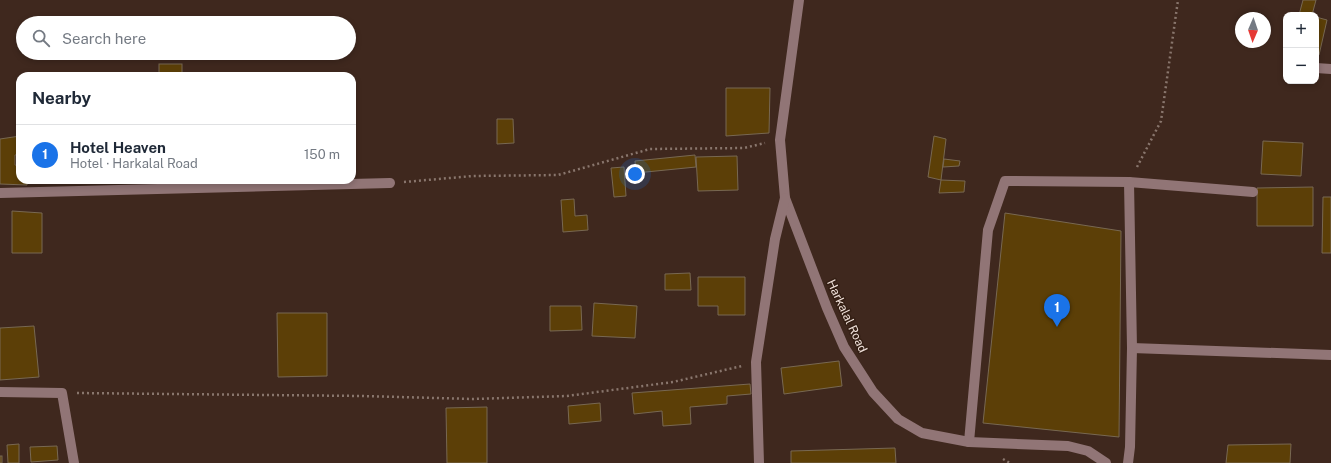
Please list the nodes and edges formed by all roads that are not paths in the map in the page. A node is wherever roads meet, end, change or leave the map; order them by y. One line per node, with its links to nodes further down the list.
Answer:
1 (799, 0): 10 (street, Harkalal Road)
2 (1319, 68): 3 (street)
3 (1331, 69)
4 (1130, 182): 8 (street); 11 (street); 14 (street)
5 (390, 183): 7 (street)
6 (351, 184): 9 (street)
7 (356, 184)
8 (1254, 192)
9 (0, 193)
10 (785, 198): 14 (street, Harkalal Road); 16 (street)
11 (1132, 348): 12 (street); 18 (street)
12 (1331, 355)
13 (0, 392): 15 (street)
14 (969, 442): 17 (street, Harkalal Road)
15 (74, 463)
16 (759, 463)
17 (1106, 463)
18 (1128, 463)

